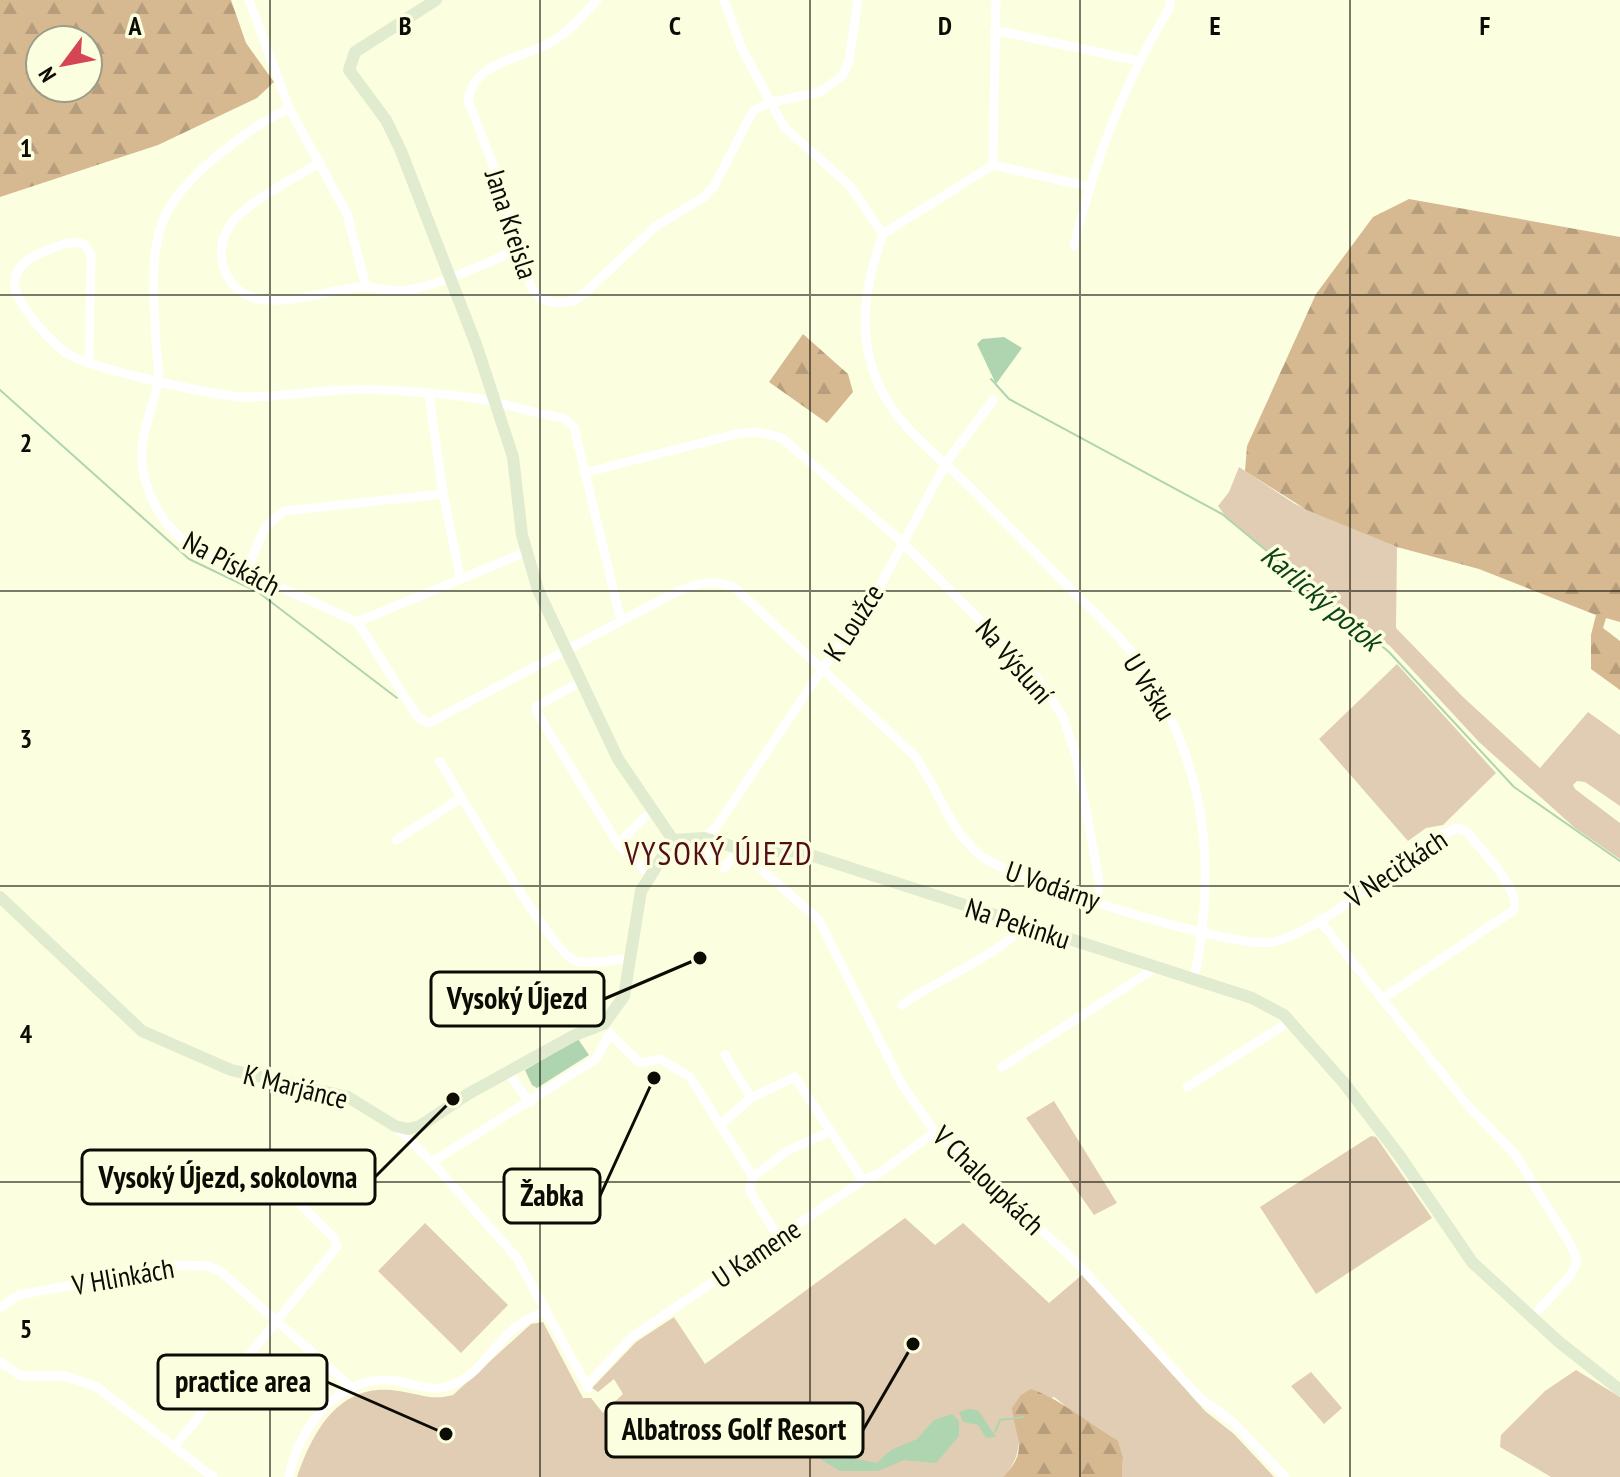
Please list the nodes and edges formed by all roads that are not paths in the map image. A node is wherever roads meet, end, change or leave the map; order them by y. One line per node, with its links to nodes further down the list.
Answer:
1 (249, 0): 11 (street)
2 (436, 0): 18 (street)
3 (597, 0): 17 (street, Jana Kreisla)
4 (724, 0): 10 (street)
5 (858, 0): 10 (street)
6 (996, 0): 8 (street)
7 (1171, 0): 9 (street)
8 (994, 30): 9 (street); 13 (street)
9 (1139, 61): 14 (street)
10 (768, 103): 15 (street); 17 (street, Jana Kreisla)
11 (289, 108): 12 (street); 21 (street, Na Pískách)
12 (320, 162): 19 (street); 19 (street)
13 (993, 165): 14 (street); 15 (street)
14 (1090, 187): 16 (street)
15 (883, 234): 25 (street, U Vršku)
16 (1074, 246)
17 (518, 249): 18 (street)
18 (452, 279): 19 (street); 24 (street)
19 (366, 287)
20 (89, 362): 20 (street); 21 (street)
21 (158, 381): 22 (street); 30 (street, Na Pískách)
22 (429, 395): 24 (street); 27 (street)
23 (993, 400): 25 (street, K Loužce)
24 (495, 405): 26 (street); 29 (street)
25 (946, 463): 28 (street, K Loužce); 50 (street, U Vršku)
26 (584, 473): 28 (street, Na Výsluní); 32 (street)
27 (443, 494): 30 (street); 31 (street)
28 (901, 541): 35 (street, K Loužce); 47 (street, Na Výsluní)
29 (526, 552): 31 (street); 34 (street)
30 (245, 573): 33 (street, Na Pískách)
31 (460, 577): 33 (street)
32 (621, 621): 34 (street, U Vodárny); 35 (street, U Vodárny)
33 (357, 622): 34 (street, U Vodárny)
34 (566, 651): 36 (street)
35 (823, 668): 40 (street, K Loužce); 47 (street, U Vodárny)
36 (580, 682): 39 (street); 43 (street)
37 (440, 762): 38 (street)
38 (462, 797): 41 (street); 51 (street)
39 (651, 811): 42 (street); 43 (street)
40 (704, 838): 42 (street); 44 (street, Na Pekinku); 44 (street)
41 (396, 840)
42 (673, 840): 45 (street)
43 (618, 844): 45 (street)
44 (739, 850): 49 (street, Na Pekinku); 68 (street, V Chaloupkách)
45 (650, 875): 51 (street)
46 (0, 897): 66 (street, K Marjánce)
47 (1098, 901): 50 (street, U Vodárny)
48 (1319, 920): 50 (street, U Vodárny); 54 (street, V Necičkách); 54 (street, V Necičkách)
49 (1022, 925): 52 (street, Na Pekinku); 55 (street)
50 (1203, 932): 53 (street, U Vršku)
51 (629, 959): 57 (street)
52 (1157, 967): 53 (street, Na Pekinku); 60 (street)
53 (1194, 979): 56 (street, Na Pekinku)
54 (1382, 999): 76 (street, V Necičkách)
55 (902, 1005)
56 (1290, 1021): 62 (street); 76 (street, Na Pekinku)
57 (604, 1024): 58 (street); 61 (street)
58 (612, 1036): 64 (street); 65 (street)
59 (725, 1055): 63 (street)
60 (1002, 1067)
61 (508, 1072): 64 (street); 66 (street)
62 (1187, 1087)
63 (751, 1098): 65 (street); 67 (street)
64 (530, 1103): 69 (street)
65 (720, 1125): 70 (street)
66 (395, 1126): 69 (street)
67 (831, 1131): 70 (street); 71 (street)
68 (935, 1132): 71 (street, U Kamene); 84 (street, V Chaloupkách)
69 (432, 1162): 75 (street)
70 (753, 1177): 73 (street)
71 (863, 1180): 73 (street, U Kamene)
72 (296, 1200): 77 (street)
73 (779, 1238): 75 (street, U Kamene)
74 (0, 1308): 77 (street, V Hlinkách)
75 (546, 1310): 79 (street)
76 (1532, 1317): 80 (street, Na Pekinku)
77 (278, 1320): 79 (street, V Hlinkách); 81 (street)
78 (0, 1362): 81 (street)
79 (350, 1386): 83 (street)
80 (1620, 1390)
81 (174, 1447): 82 (street)
82 (213, 1477)
83 (289, 1477)
84 (1285, 1477)

